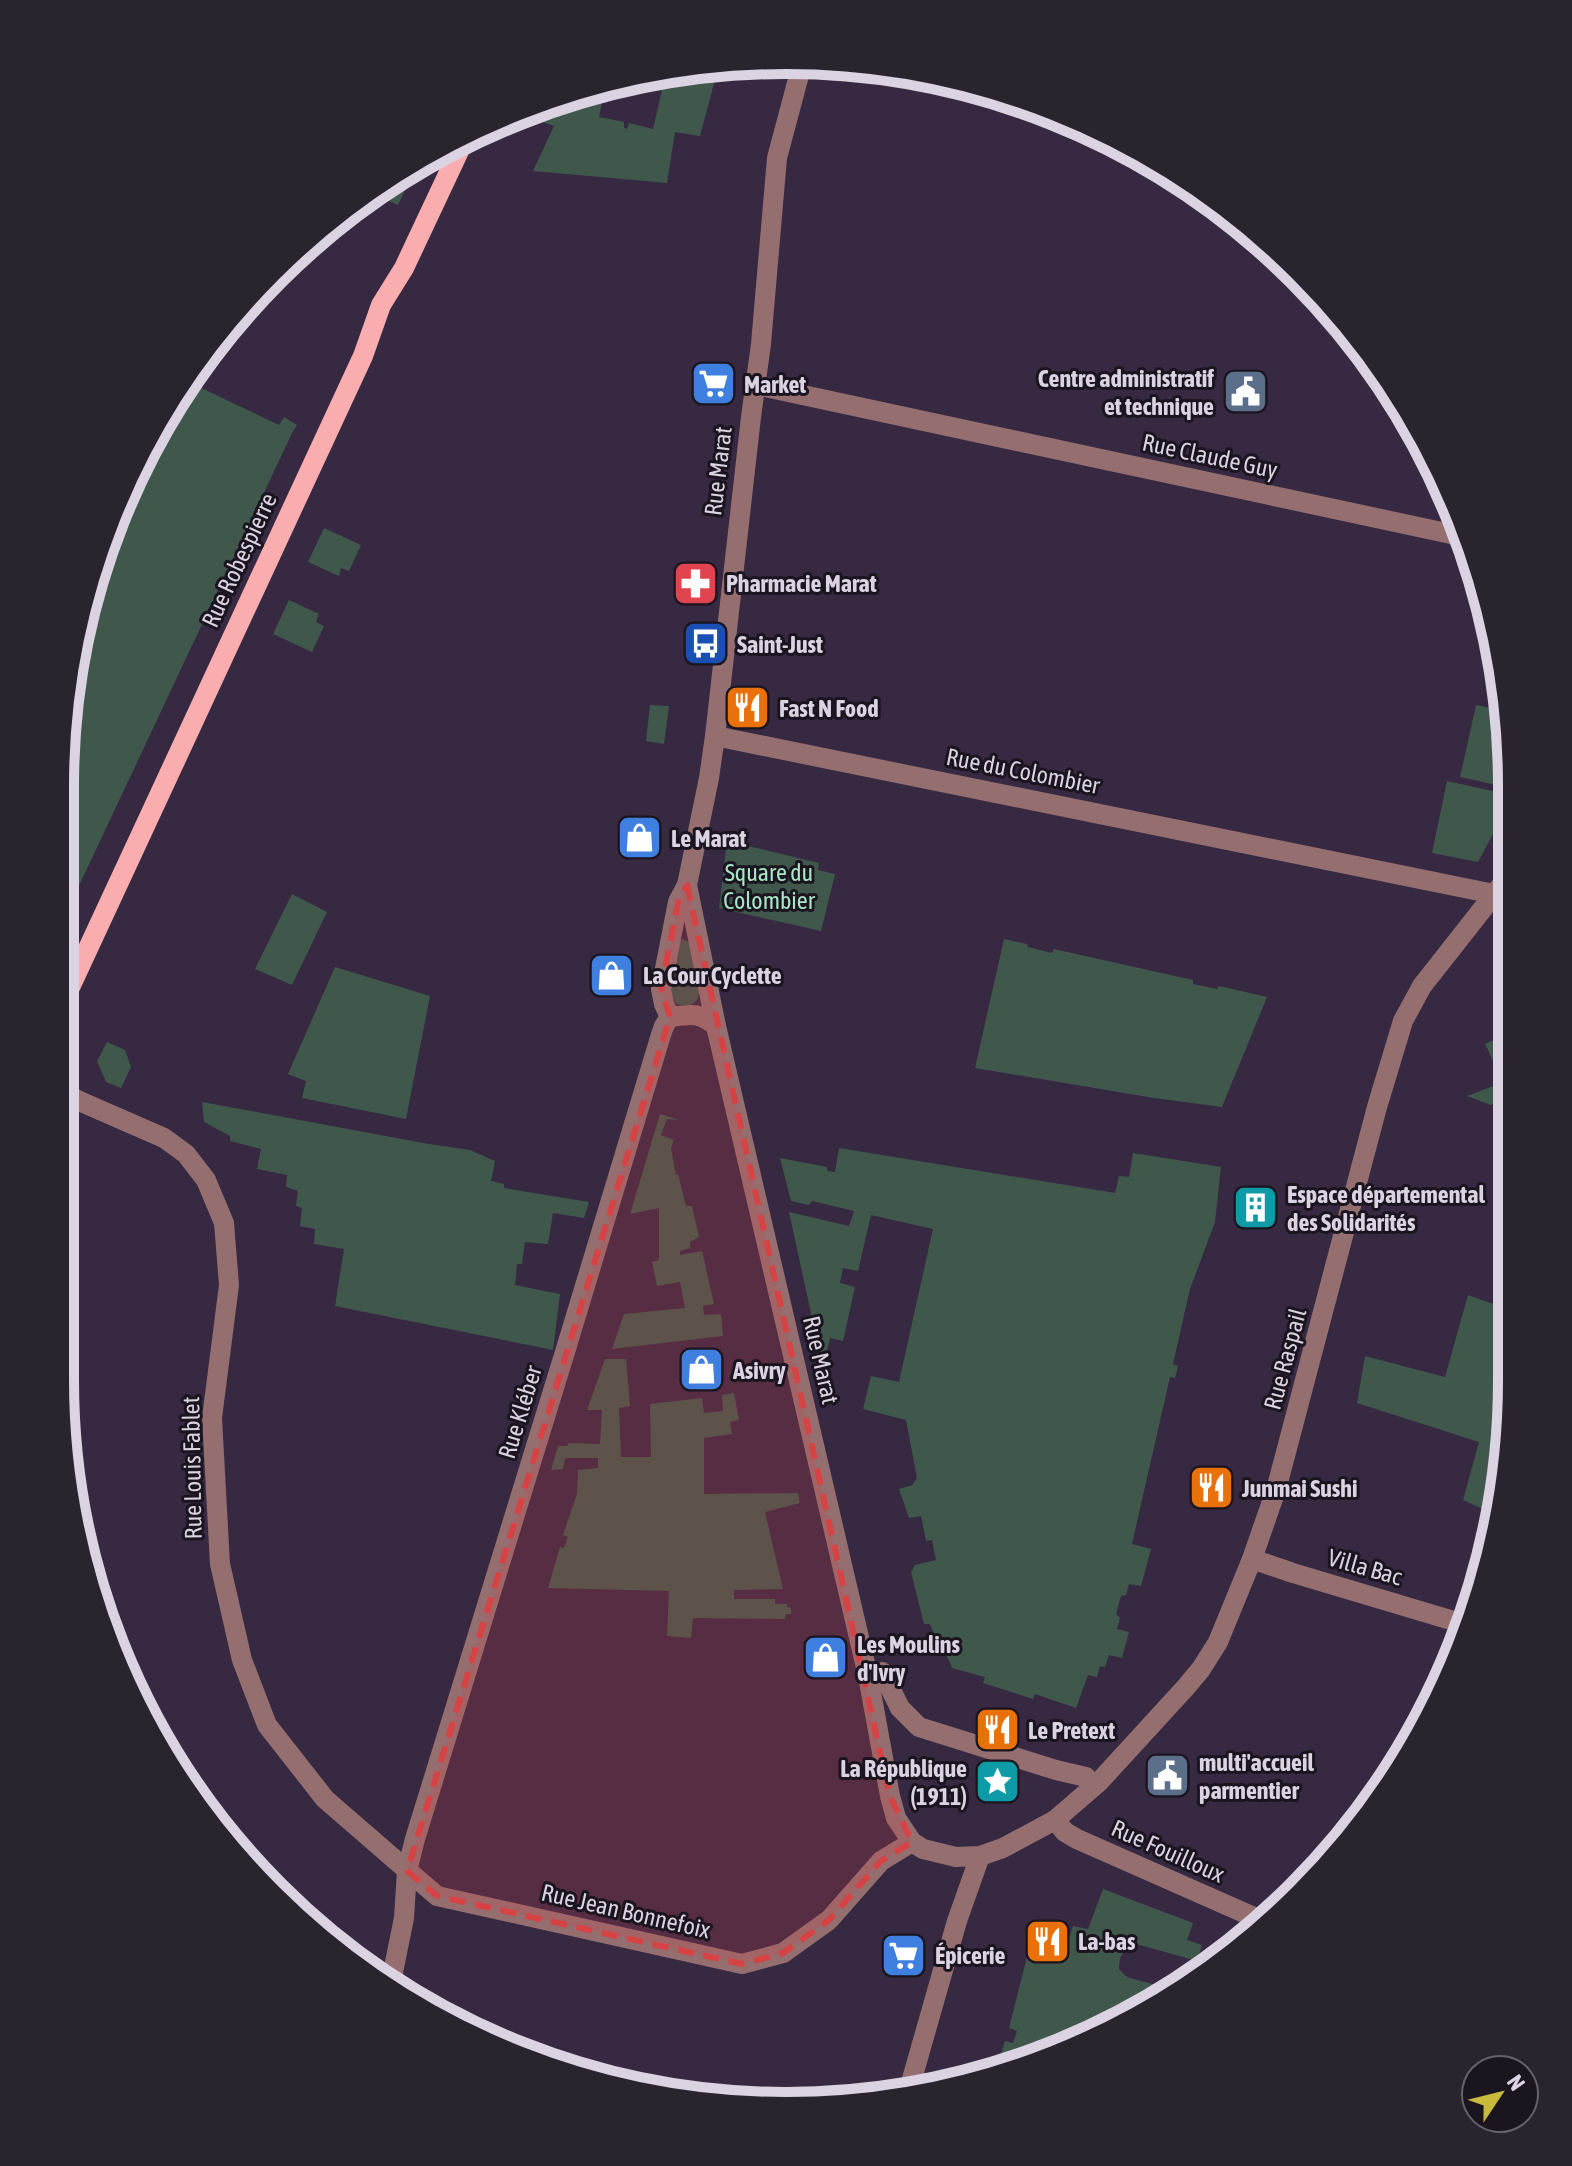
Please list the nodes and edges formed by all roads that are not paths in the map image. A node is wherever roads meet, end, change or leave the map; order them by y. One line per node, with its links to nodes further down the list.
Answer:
1 (799, 75): 3 (street, Rue Marat)
2 (457, 154): 9 (main road, Rue Robespierre)
3 (756, 385): 4 (street, Rue Claude Guy); 5 (street, Rue Marat)
4 (1451, 534)
5 (715, 736): 6 (street, Rue Marat); 7 (street, Rue du Colombier)
6 (687, 885): 10 (street, Rue Marat); 11 (street, Rue Marat)
7 (1498, 886)
8 (1498, 889): 13 (street, Rue Raspail)
9 (74, 979)
10 (670, 1017): 11 (street); 20 (street, Rue Kléber)
11 (716, 1026): 18 (street, Rue Marat)
12 (74, 1098): 20 (street, Rue Louis Fablet)
13 (1252, 1559): 14 (street, Villa Bac); 17 (street, Rue Raspail)
14 (1455, 1621)
15 (875, 1674): 16 (street)
16 (1086, 1777)
17 (1055, 1820): 19 (street, Rue Raspail); 21 (street, Rue Fouilloux)
18 (912, 1842): 19 (street); 20 (street, Rue Jean Bonnefoix)
19 (980, 1856): 23 (street)
20 (407, 1871): 22 (street)
21 (1253, 1917)
22 (393, 1974)
23 (912, 2080)

